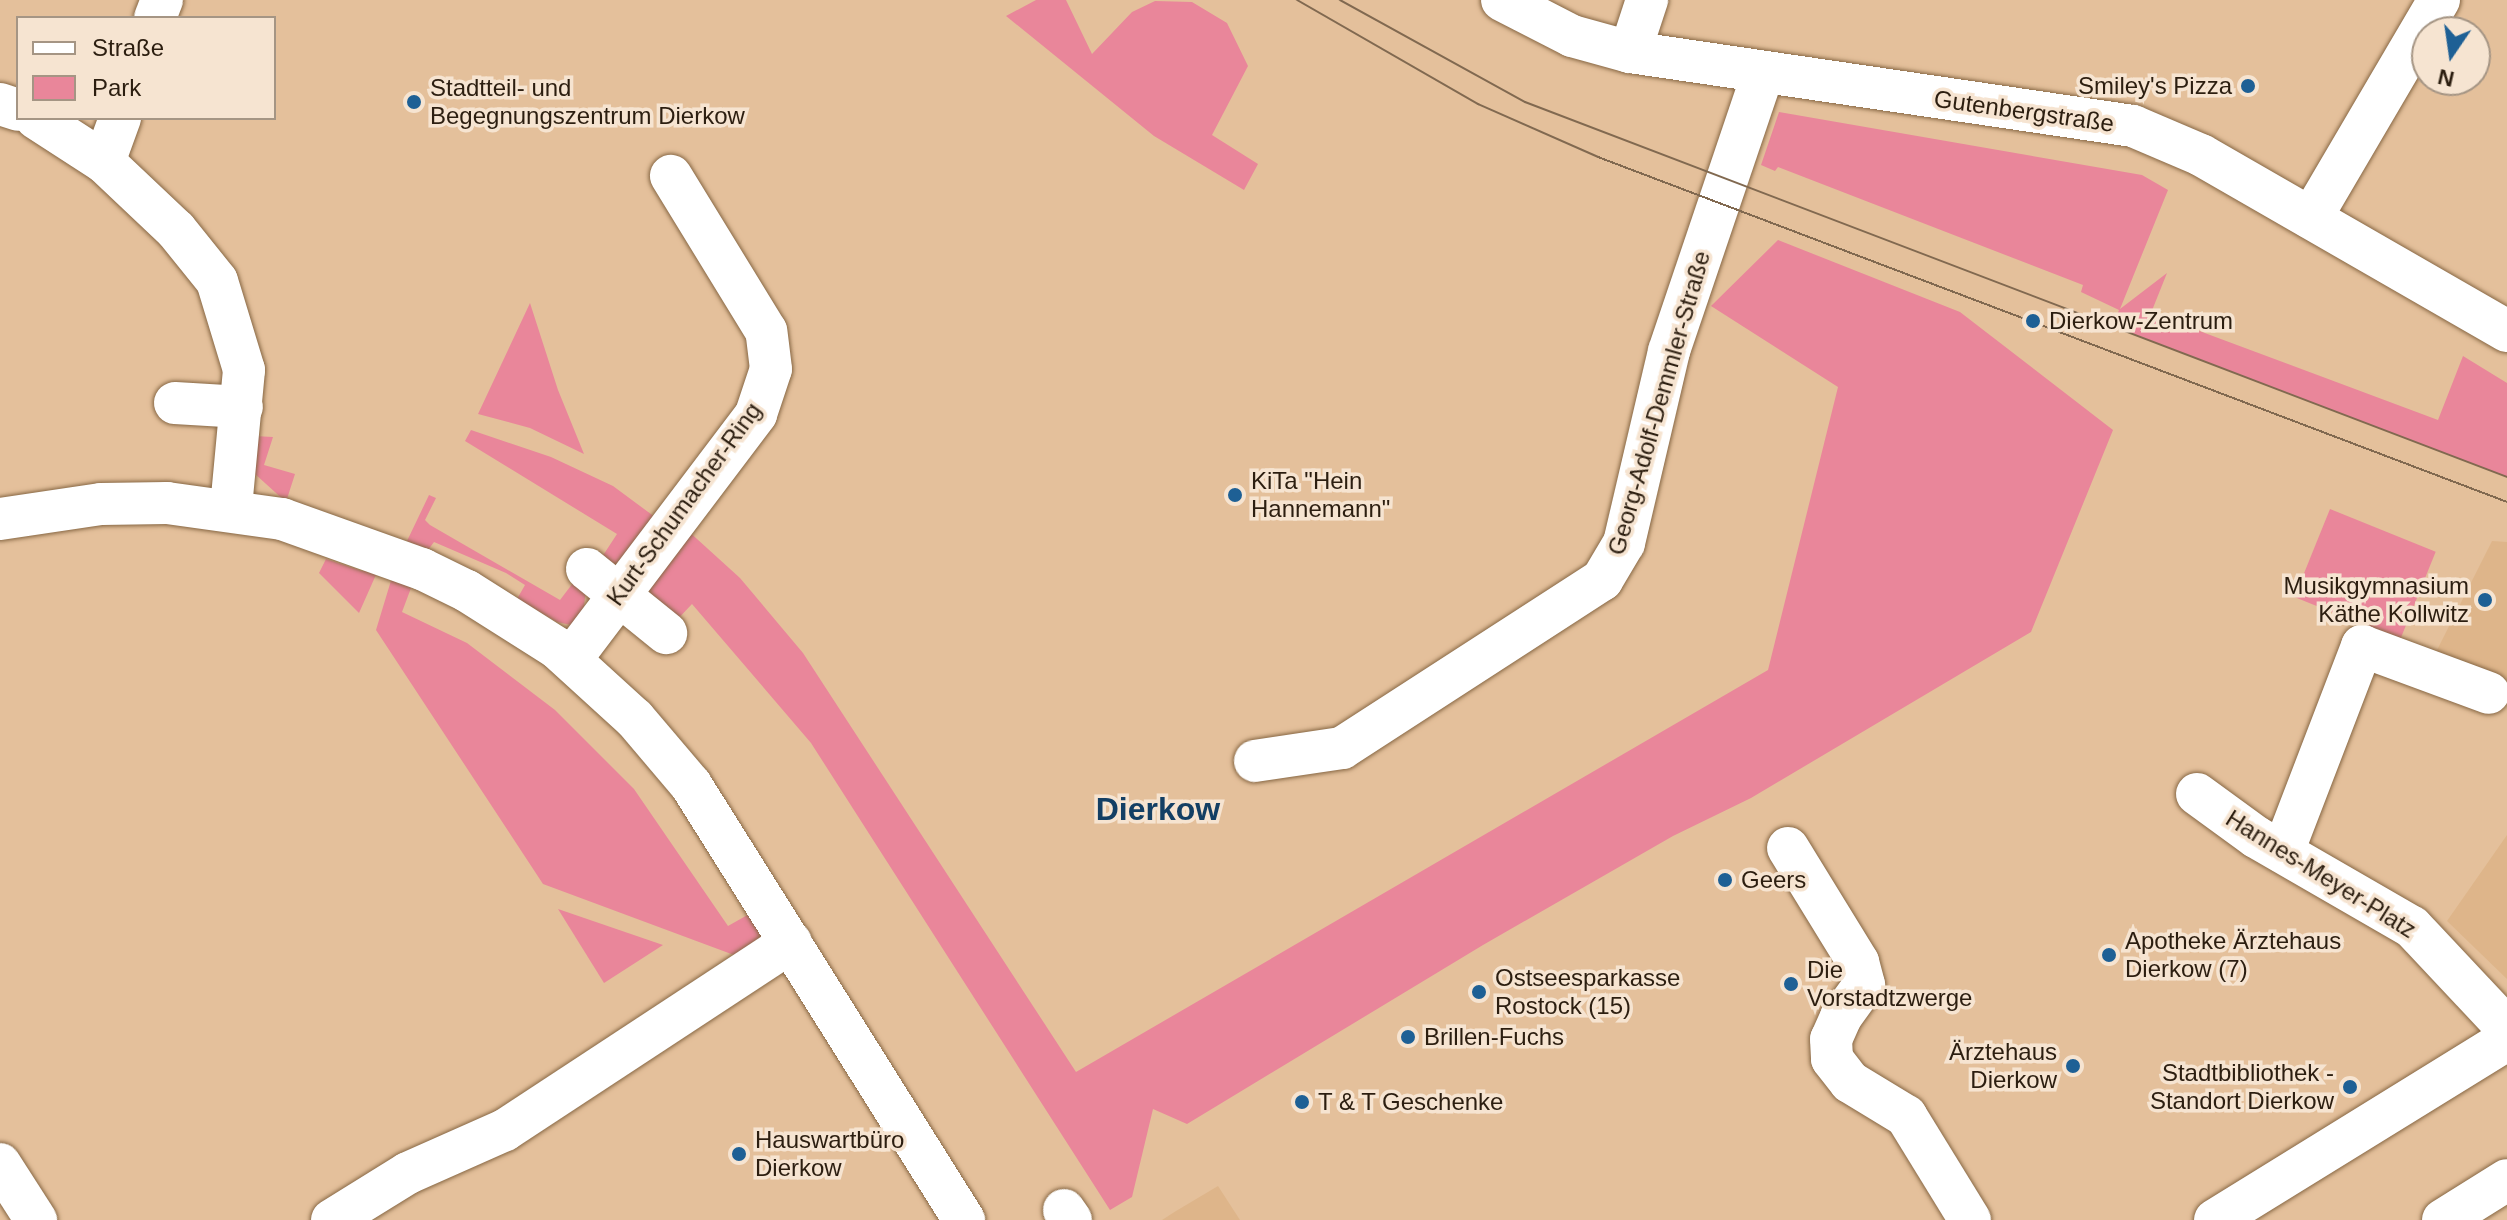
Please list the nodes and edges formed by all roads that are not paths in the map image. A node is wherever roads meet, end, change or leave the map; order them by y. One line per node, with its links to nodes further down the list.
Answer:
1 (1502, 0): 4 (street, Gutenbergstraße)
2 (1647, 0): 4 (street)
3 (2439, 0): 10 (street)
4 (1630, 52): 5 (street, Gutenbergstraße)
5 (1763, 74): 10 (street, Gutenbergstraße); 20 (street, Georg-Adolf-Demmler-Straße)
6 (39, 120): 8 (street)
7 (119, 120): 8 (street)
8 (104, 162): 13 (street)
9 (671, 176): 16 (street, Kurt-Schumacher-Ring)
10 (2311, 218): 11 (street, Gutenbergstraße)
11 (2507, 331)
12 (175, 403): 13 (street)
13 (251, 415): 14 (street)
14 (231, 508): 15 (street); 18 (street)
15 (0, 519)
16 (602, 581): 17 (street); 18 (street, Kurt-Schumacher-Ring)
17 (666, 633)
18 (571, 659): 24 (street)
19 (2489, 693): 23 (street)
20 (1255, 761)
21 (2197, 794): 23 (street, Hannes-Meyer-Platz)
22 (1788, 848): 32 (street)
23 (2283, 852): 25 (street, Hannes-Meyer-Platz)
24 (791, 942): 30 (street); 31 (street)
25 (2507, 1028)
26 (2507, 1040): 33 (street)
27 (0, 1164): 29 (street)
28 (2507, 1180): 34 (street)
29 (36, 1220)
30 (332, 1220)
31 (964, 1220)
32 (1970, 1220)
33 (2215, 1220)
34 (2443, 1220)

